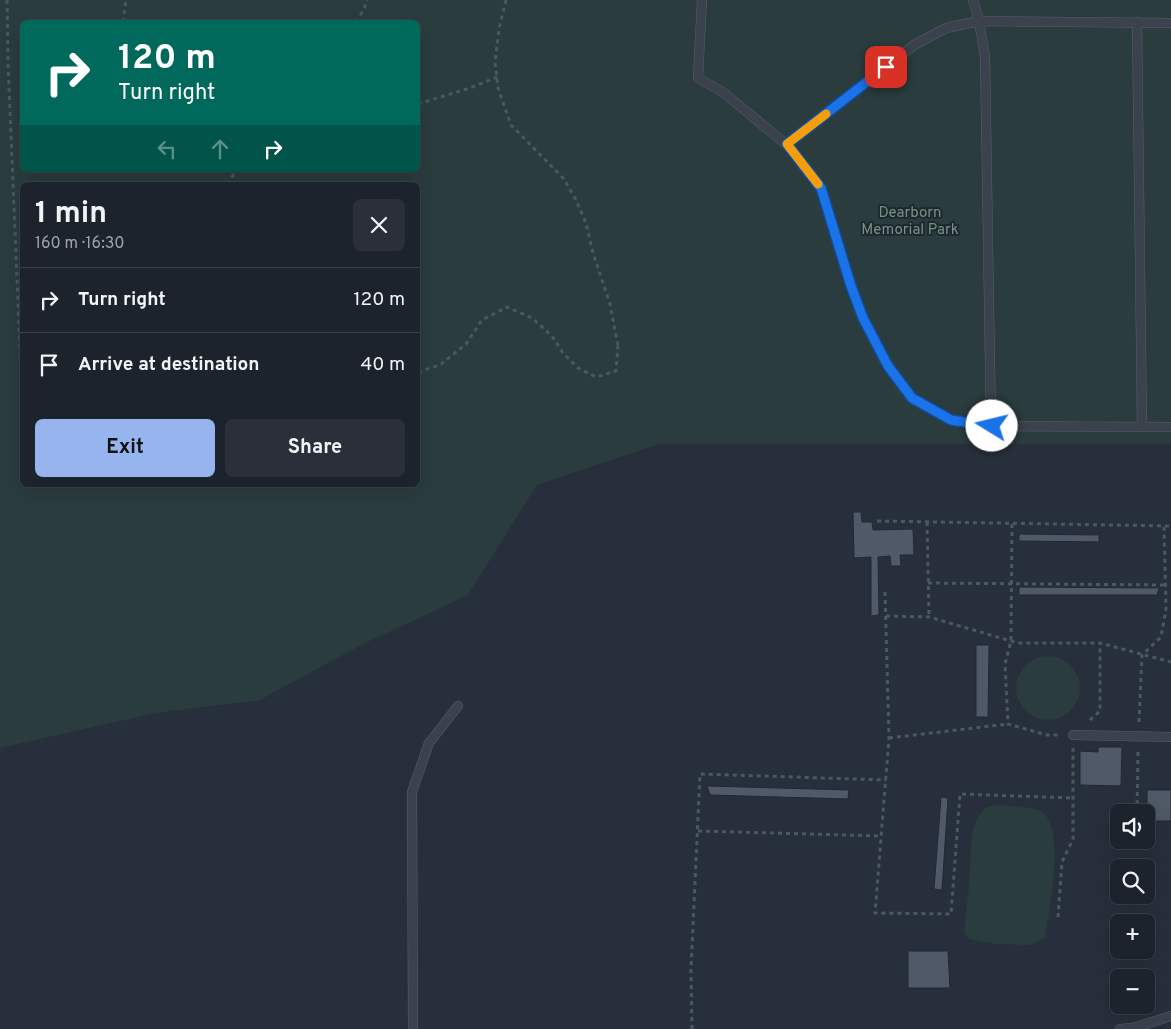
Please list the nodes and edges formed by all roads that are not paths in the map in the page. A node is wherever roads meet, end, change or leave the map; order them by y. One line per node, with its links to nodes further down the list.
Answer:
1 (702, 0): 6 (lane)
2 (973, 0): 3 (lane)
3 (979, 21): 4 (lane); 6 (lane); 7 (lane)
4 (1137, 22): 5 (lane); 8 (lane)
5 (1171, 23)
6 (787, 144): 7 (lane)
7 (992, 426): 8 (lane)
8 (1142, 427): 9 (lane)
9 (1171, 427)
10 (458, 706): 14 (lane)
11 (1073, 735): 12 (lane)
12 (1171, 737)
13 (1171, 1016): 15 (lane)
14 (413, 1029)
15 (1120, 1029)

